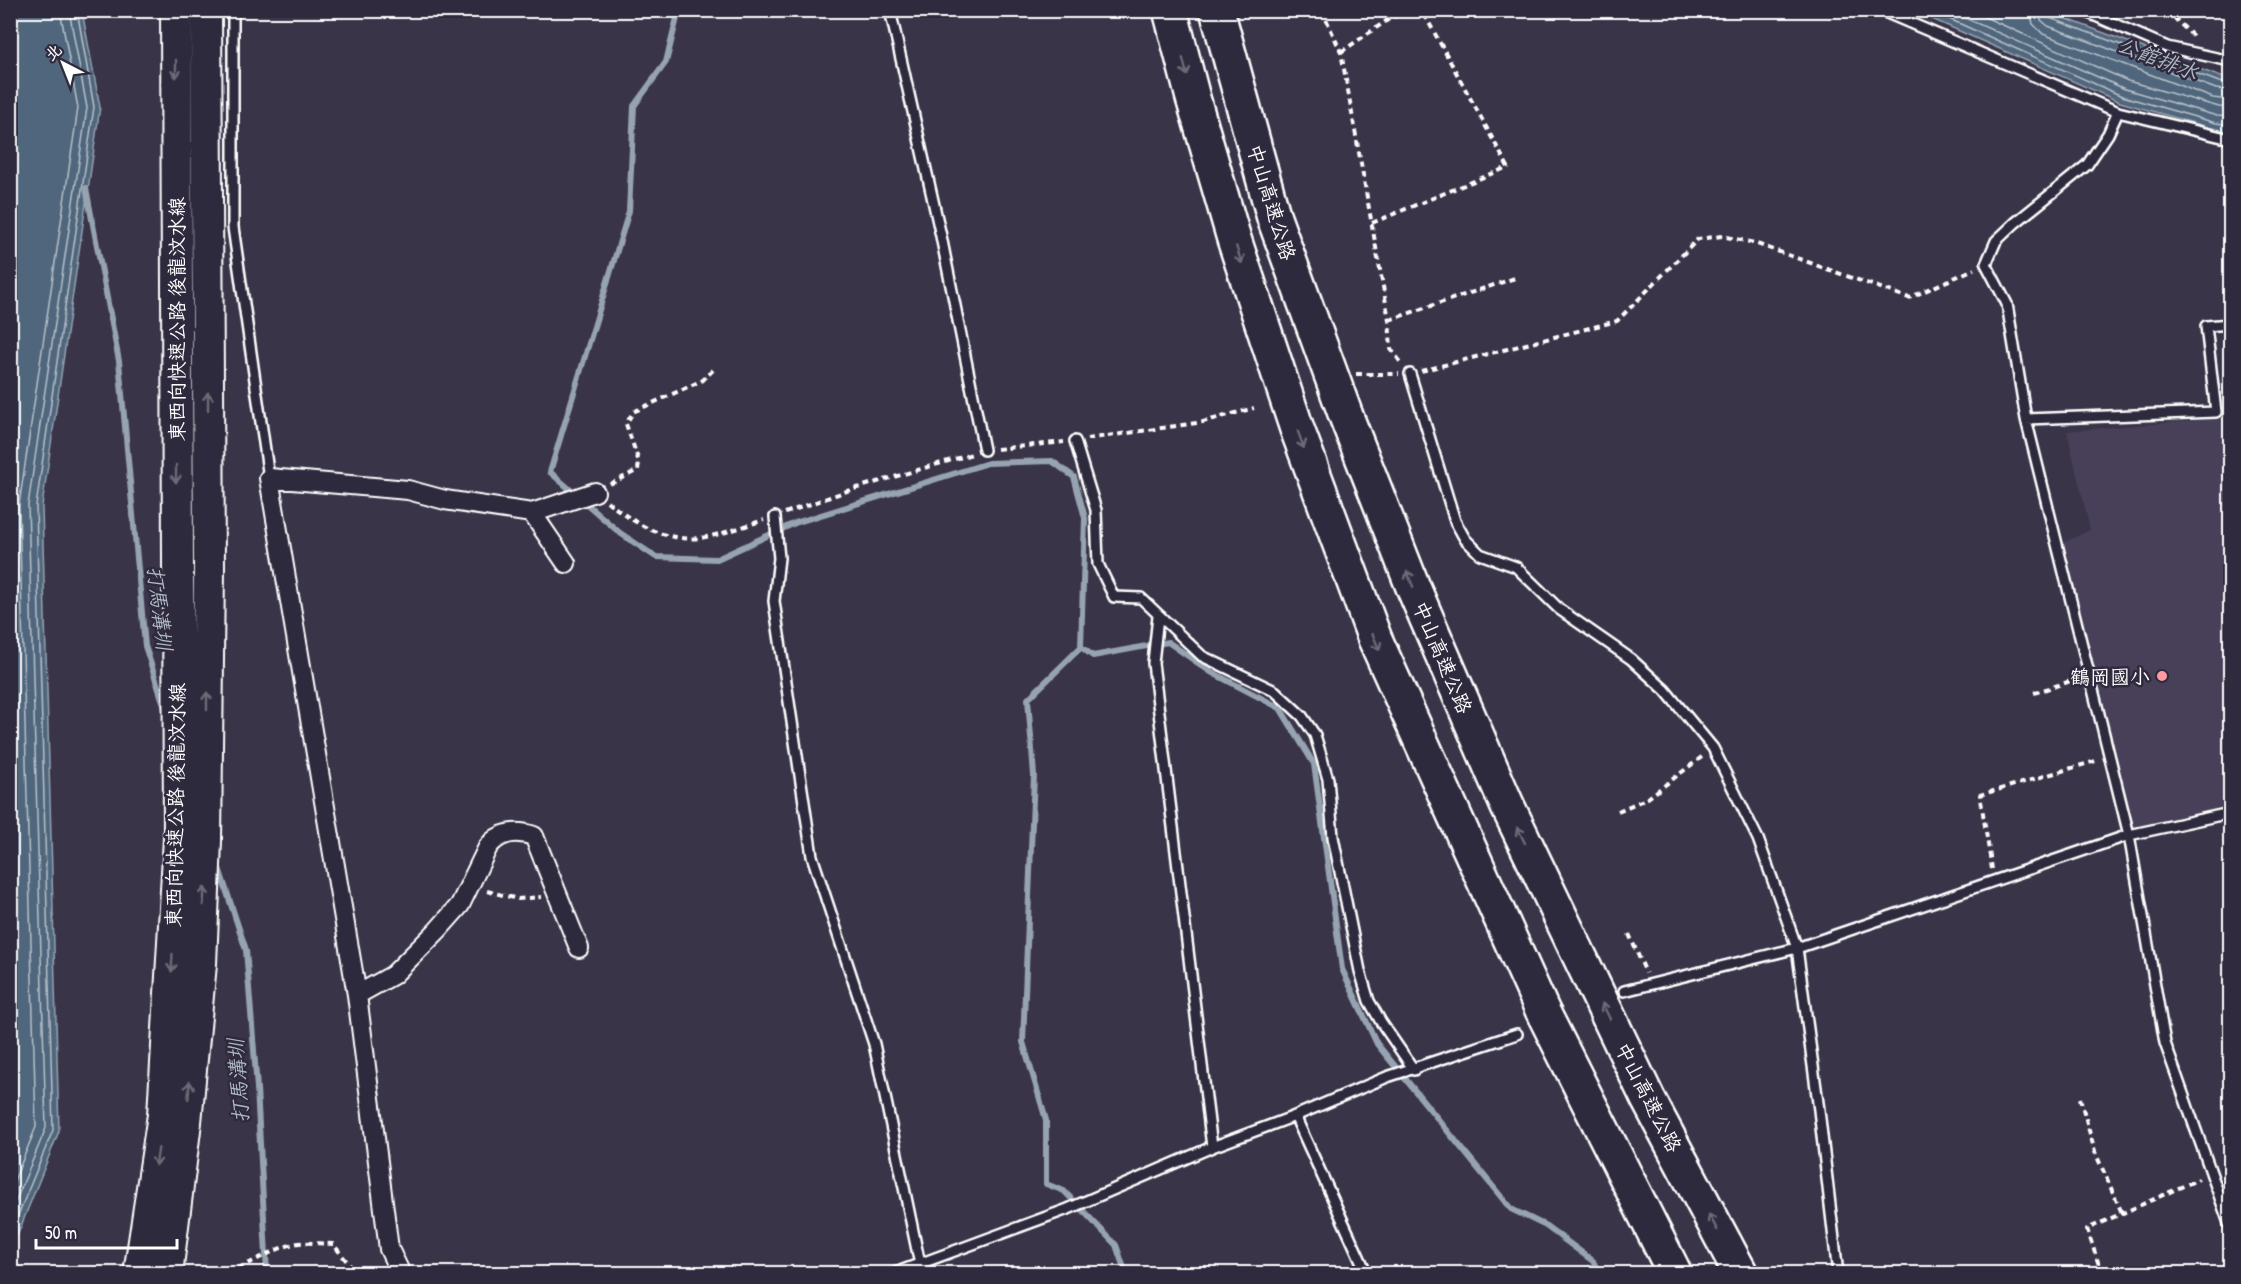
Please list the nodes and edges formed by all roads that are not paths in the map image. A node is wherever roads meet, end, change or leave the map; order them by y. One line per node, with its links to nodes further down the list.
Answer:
1 (176, 10): 35 (highway, 東西向快速公路 後龍汶水線, one-way to 35)
2 (206, 10): 36 (highway, 東西向快速公路 後龍汶水線, one-way to 2)
3 (233, 10): 17 (lane)
4 (890, 10): 16 (lane)
5 (1170, 10): 41 (highway, one-way to 41)
6 (1217, 10): 42 (highway, 中山高速公路, one-way to 6)
7 (1880, 10): 10 (lane)
8 (2082, 10): 9 (lane)
9 (2230, 61)
10 (2118, 112): 11 (lane); 14 (lane)
11 (2230, 139)
12 (2230, 324): 14 (lane)
13 (1410, 374): 26 (lane)
14 (2026, 419): 24 (lane)
15 (1075, 441): 22 (lane)
16 (984, 450)
17 (269, 478): 19 (street); 28 (street)
18 (595, 492): 19 (street)
19 (532, 513): 21 (street)
20 (775, 517): 34 (lane)
21 (566, 563)
22 (1158, 616): 30 (lane); 32 (lane)
23 (2230, 813): 24 (lane)
24 (2129, 835): 26 (lane); 33 (lane)
25 (579, 948): 28 (street)
26 (1797, 948): 27 (lane); 43 (lane)
27 (1624, 991)
28 (357, 995): 37 (street)
29 (1518, 1034): 30 (lane)
30 (1414, 1070): 31 (lane)
31 (1295, 1116): 32 (lane); 40 (lane)
32 (1212, 1147): 34 (lane)
33 (2230, 1226)
34 (919, 1263): 38 (lane); 39 (lane)
35 (139, 1274)
36 (167, 1274)
37 (401, 1274)
38 (892, 1274)
39 (922, 1274)
40 (1367, 1274)
41 (1675, 1274)
42 (1741, 1274)
43 (1839, 1274)

